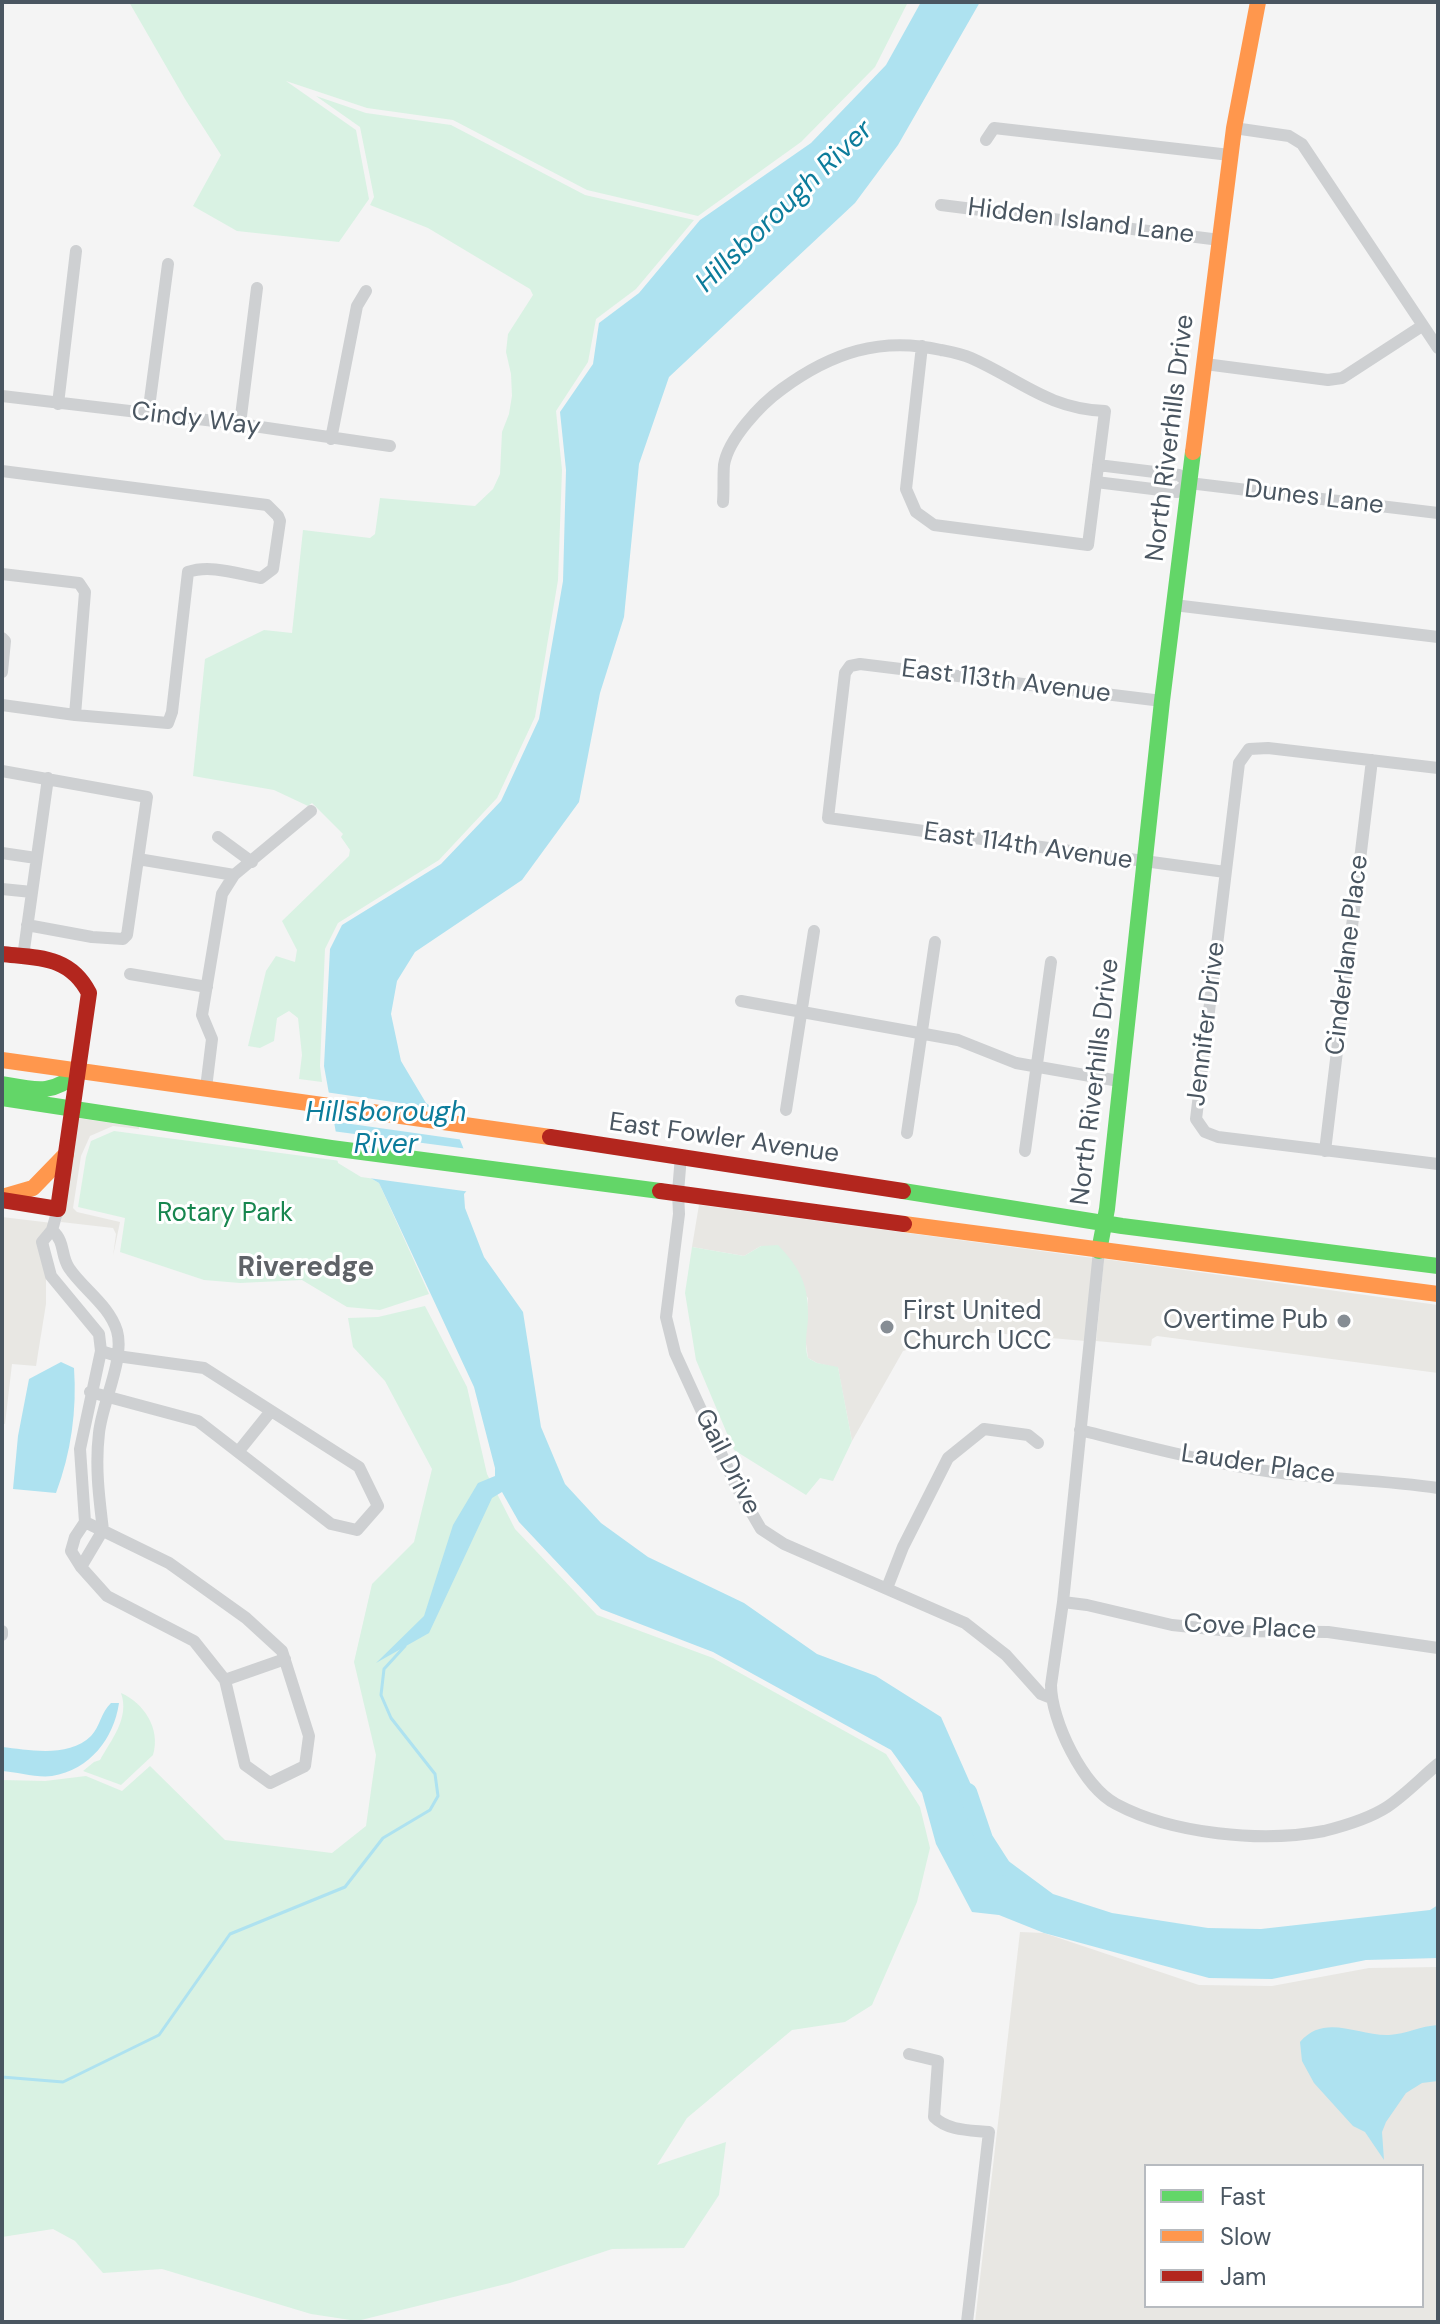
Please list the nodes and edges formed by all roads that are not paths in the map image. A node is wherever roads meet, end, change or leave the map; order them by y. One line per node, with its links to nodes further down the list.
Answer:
1 (1258, 2): 2 (main road, North Riverhills Drive)
2 (1234, 128): 4 (main road, North Riverhills Drive); 11 (street)
3 (986, 140): 4 (street)
4 (1230, 155): 6 (main road, North Riverhills Drive)
5 (941, 205): 6 (street, Hidden Island Lane)
6 (1220, 240): 14 (main road, North Riverhills Drive)
7 (76, 251): 16 (street)
8 (168, 264): 17 (street)
9 (257, 288): 18 (street)
10 (366, 291): 19 (street)
11 (1422, 326): 13 (street); 14 (street)
12 (922, 346): 21 (street); 23 (street); 25 (street)
13 (1438, 348)
14 (1205, 364): 24 (main road, North Riverhills Drive)
15 (2, 396): 16 (street, Cindy Way)
16 (58, 404): 17 (street, Cindy Way)
17 (148, 415): 18 (street, Cindy Way)
18 (240, 424): 19 (street, Cindy Way)
19 (331, 439): 20 (street, Cindy Way)
20 (390, 446)
21 (1098, 465): 23 (street); 24 (street, Dunes Lane)
22 (2, 471): 34 (street)
23 (1096, 482): 24 (street, Dunes Lane)
24 (1189, 483): 26 (street, Dunes Lane); 28 (main road, North Riverhills Drive)
25 (723, 502)
26 (1438, 513)
27 (2, 574): 34 (street)
28 (1174, 605): 29 (street); 32 (main road, North Riverhills Drive)
29 (1438, 637)
30 (2, 638): 31 (street)
31 (2, 672)
32 (1162, 701): 40 (street, East 113th Avenue); 46 (main road, North Riverhills Drive)
33 (2, 705): 34 (street)
34 (75, 715)
35 (1372, 760): 36 (street); 47 (street, Jennifer Drive); 73 (street, Cinderlane Place)
36 (1438, 768)
37 (2, 771): 38 (street)
38 (48, 778): 43 (street); 44 (street)
39 (311, 811): 45 (street)
40 (831, 820): 46 (street, East 114th Avenue)
41 (218, 837): 45 (street)
42 (2, 853): 43 (street)
43 (36, 858): 50 (street)
44 (138, 859): 48 (street); 51 (street)
45 (252, 862): 48 (street)
46 (1146, 862): 47 (street, East 114th Avenue); 65 (main road, North Riverhills Drive)
47 (1225, 872): 73 (street, Jennifer Drive)
48 (234, 875): 58 (street)
49 (2, 889): 50 (street)
50 (32, 892): 51 (street)
51 (27, 925): 55 (street)
52 (814, 931): 60 (street)
53 (935, 942): 61 (street)
54 (2, 954): 55 (main road)
55 (23, 957): 64 (main road)
56 (1051, 962): 63 (street)
57 (130, 974): 58 (street)
58 (207, 987): 67 (street)
59 (741, 1001): 60 (street)
60 (801, 1011): 61 (street); 70 (street)
61 (921, 1033): 63 (street); 71 (street)
62 (2, 1060): 64 (main road, East Fowler Avenue)
63 (1036, 1068): 65 (street); 72 (street)
64 (79, 1071): 66 (main road); 67 (main road, East Fowler Avenue); 69 (main road)
65 (1119, 1081): 80 (main road, North Riverhills Drive)
66 (2, 1084)
67 (206, 1088): 75 (main road, East Fowler Avenue)
68 (2, 1098): 69 (main road)
69 (73, 1107): 74 (main road); 77 (main road)
70 (786, 1110)
71 (907, 1133)
72 (1025, 1151)
73 (1325, 1151): 76 (street, Jennifer Drive)
74 (66, 1154): 78 (main road); 79 (main road)
75 (681, 1156): 77 (street, Gail Drive); 80 (main road, East Fowler Avenue)
76 (1438, 1164)
77 (678, 1192): 82 (main road); 99 (street, Gail Drive)
78 (2, 1198): 79 (main road)
79 (58, 1209): 81 (street)
80 (1103, 1223): 82 (main road, North Riverhills Drive); 83 (main road, East Fowler Avenue)
81 (52, 1230): 85 (street); 86 (street)
82 (1099, 1251): 84 (main road); 90 (street, North Riverhills Drive)
83 (1438, 1266)
84 (1438, 1294)
85 (101, 1351): 86 (street); 87 (street)
86 (117, 1356): 88 (street); 89 (street)
87 (90, 1392): 88 (street); 94 (street)
88 (107, 1396): 92 (street); 93 (street)
89 (271, 1411): 92 (street); 92 (street)
90 (1080, 1430): 95 (street, Lauder Place); 100 (street, North Riverhills Drive)
91 (1038, 1443): 99 (street)
92 (238, 1452)
93 (96, 1480): 94 (street); 97 (street)
94 (81, 1481): 96 (street)
95 (1438, 1488)
96 (85, 1522): 97 (street); 98 (street)
97 (103, 1530): 98 (street); 102 (street)
98 (81, 1567): 103 (street)
99 (887, 1588): 104 (street, Gail Drive)
100 (1063, 1602): 101 (street, Cove Place); 104 (street, North Riverhills Drive)
101 (1438, 1648)
102 (285, 1659): 103 (street); 103 (street)
103 (225, 1680)
104 (1051, 1698): 105 (street, North Riverhills Drive)
105 (1438, 1764)
106 (909, 2054): 107 (street)
107 (967, 2322)

